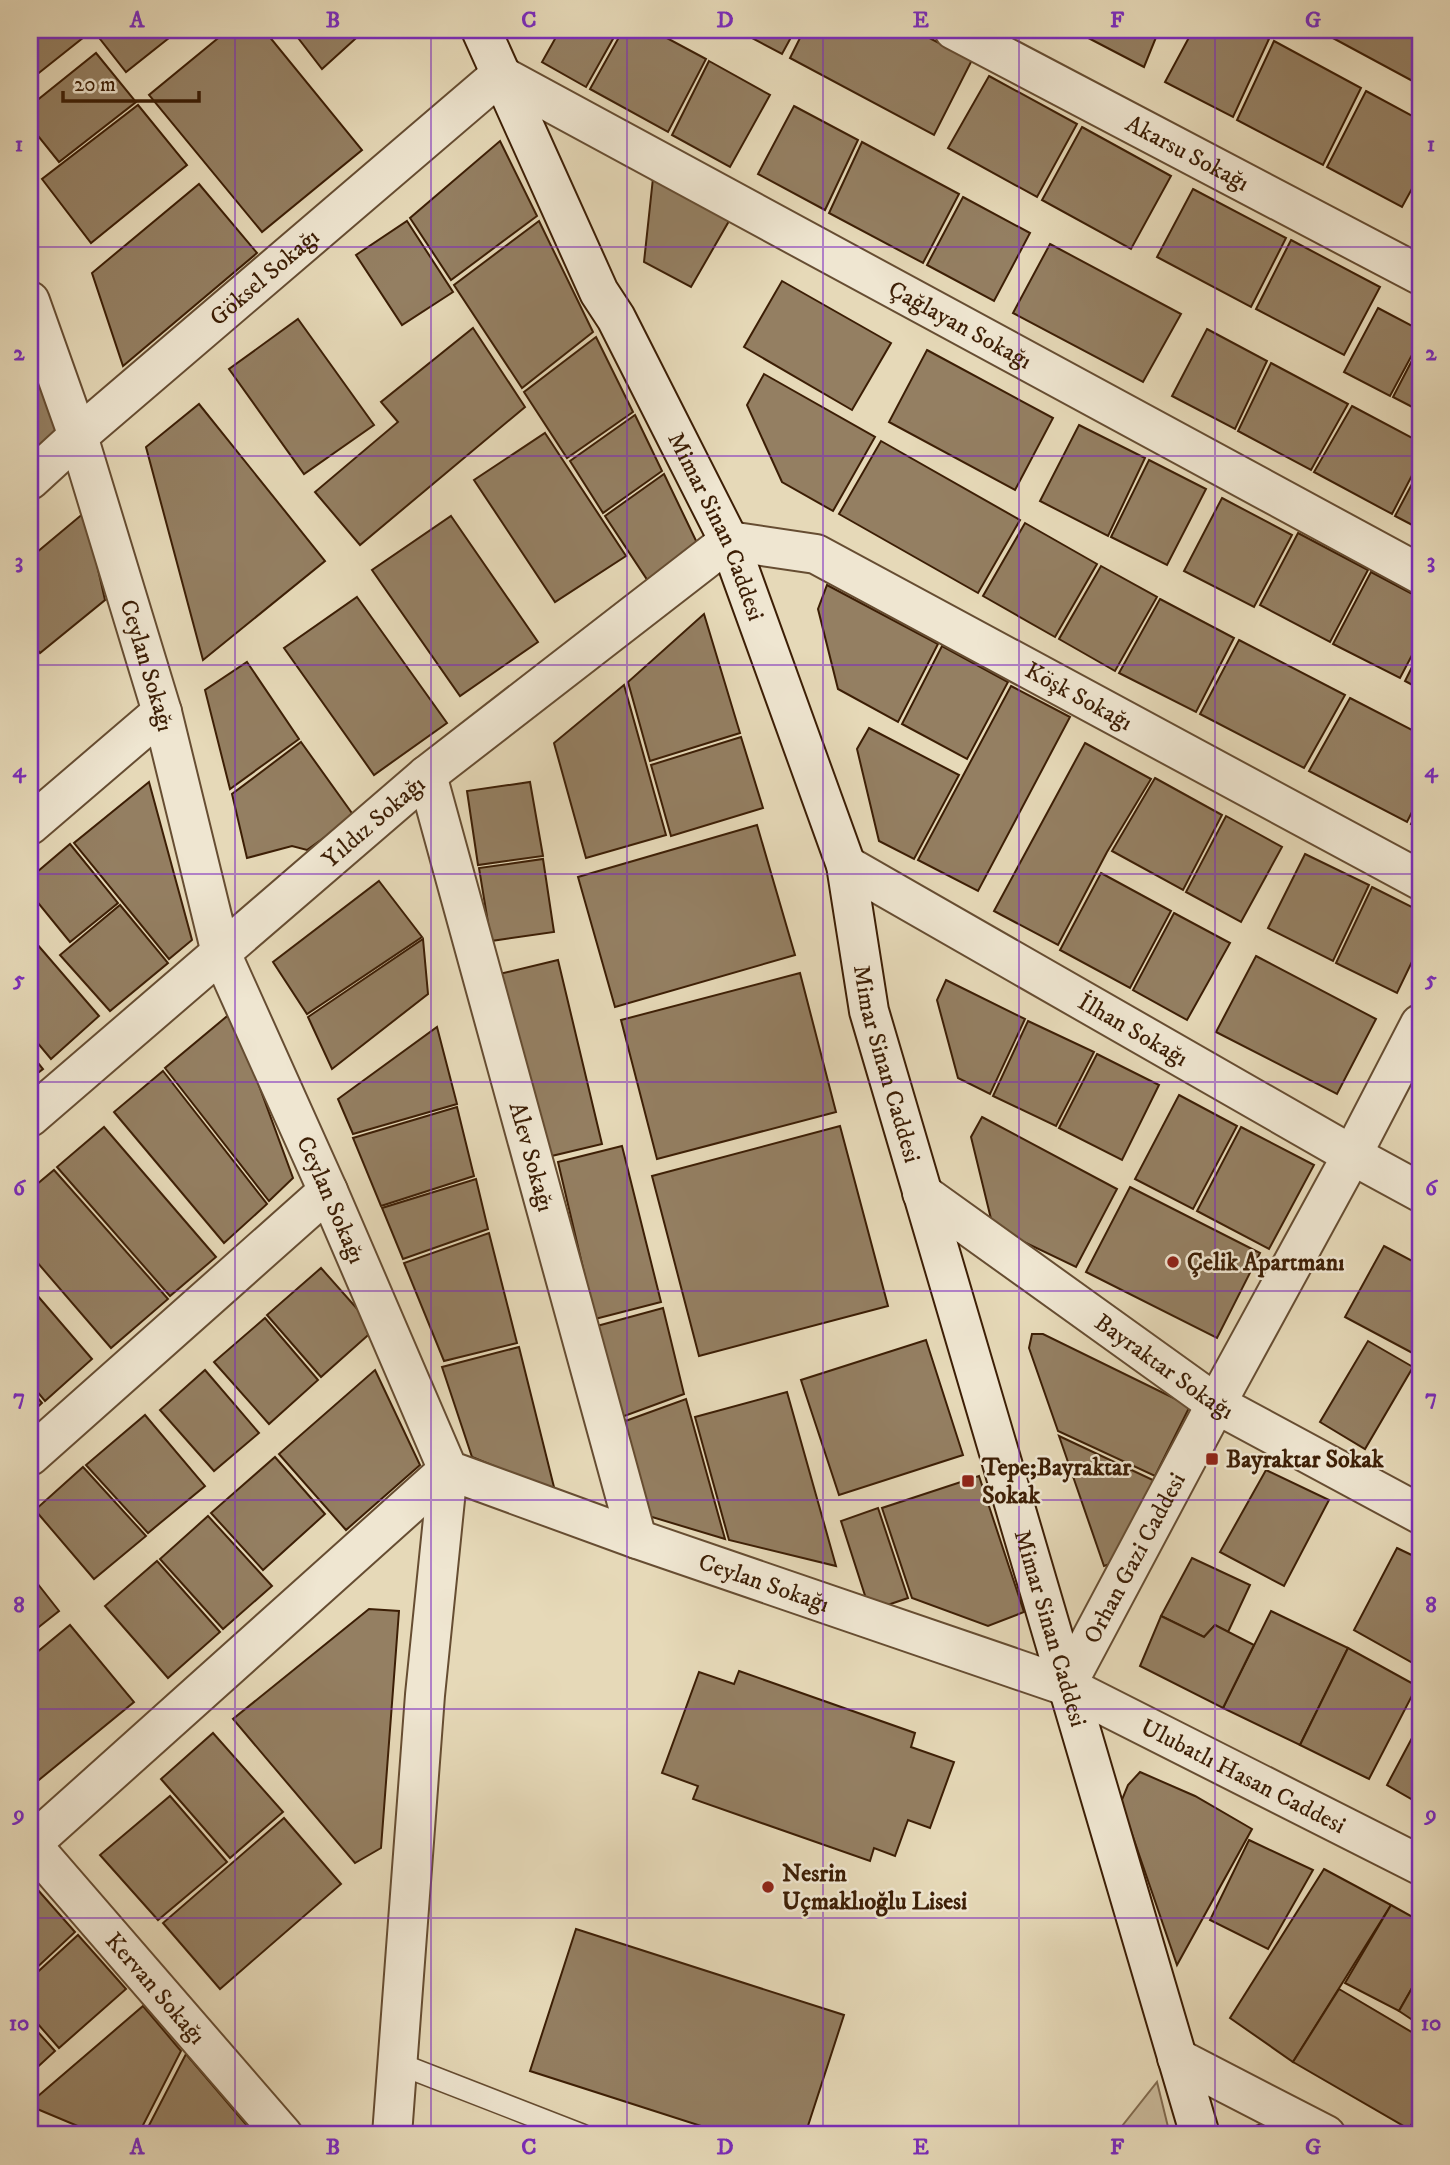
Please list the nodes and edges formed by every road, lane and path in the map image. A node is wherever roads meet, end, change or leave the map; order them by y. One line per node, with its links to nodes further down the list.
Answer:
1 (481, 30): 3 (street, Mimar Sinan Caddesi)
2 (954, 30): 4 (street, Akarsu Sokağı)
3 (500, 75): 6 (street, Göksel Sokağı); 8 (street, Mimar Sinan Caddesi); 9 (street, Çağlayan Sokağı)
4 (1420, 275)
5 (30, 301): 6 (street, Ceylan Sokağı)
6 (78, 436): 7 (street, Göksel Sokağı); 10 (street, Ceylan Sokağı)
7 (30, 480)
8 (729, 541): 11 (street, Yıldız Sokağı); 13 (street, Mimar Sinan Caddesi); 14 (street, Köşk Sokağı)
9 (1420, 574)
10 (163, 712): 12 (street); 15 (street, Ceylan Sokağı)
11 (427, 775): 15 (street, Yıldız Sokağı); 26 (street, Alev Sokağı)
12 (30, 825)
13 (846, 865): 18 (street, İlhan Sokağı); 21 (street, Mimar Sinan Caddesi)
14 (1420, 880)
15 (221, 953): 17 (street, Yıldız Sokağı); 19 (street, Ceylan Sokağı)
16 (1420, 1024): 18 (street, Orhan Gazi Caddesi)
17 (30, 1117)
18 (1352, 1155): 20 (street, İlhan Sokağı); 22 (street, Orhan Gazi Caddesi)
19 (328, 1191): 23 (street); 24 (street, Ceylan Sokağı)
20 (1420, 1192)
21 (922, 1193): 22 (street, Bayraktar Sokağı); 27 (street, Mimar Sinan Caddesi)
22 (1216, 1404): 25 (street, Bayraktar Sokağı); 27 (street, Orhan Gazi Caddesi)
23 (30, 1456)
24 (448, 1470): 26 (street, Ceylan Sokağı); 28 (street); 31 (street)
25 (1420, 1514)
26 (637, 1539): 27 (street, Ceylan Sokağı)
27 (1066, 1686): 29 (street, Ulubatlı Hasan Caddesi); 30 (street, Mimar Sinan Caddesi)
28 (30, 1844): 32 (street, Kervan Sokağı)
29 (1420, 1865)
30 (1177, 2058): 35 (street, Mimar Sinan Caddesi); 36 (street)
31 (397, 2063): 33 (street); 34 (lane)
32 (283, 2135)
33 (392, 2135)
34 (582, 2135)
35 (1200, 2135)
36 (1326, 2135)

